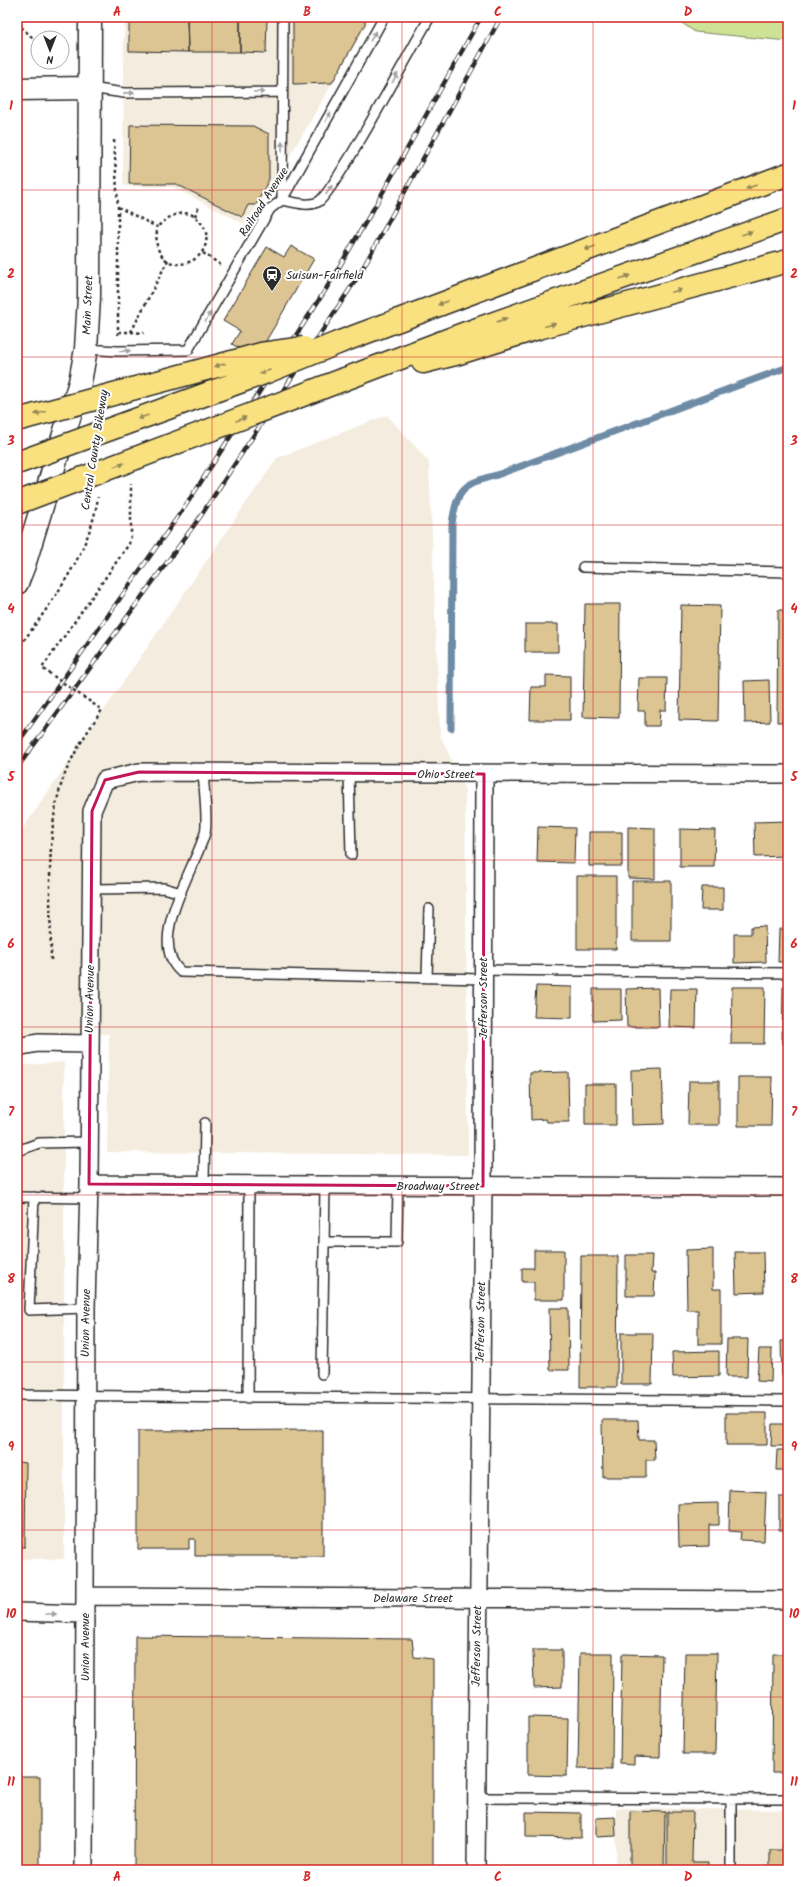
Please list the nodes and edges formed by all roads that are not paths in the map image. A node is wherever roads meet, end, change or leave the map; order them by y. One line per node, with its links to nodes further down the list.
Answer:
1 (90, 17): 5 (main road, Main Street)
2 (283, 17): 7 (lane)
3 (384, 17): 9 (lane, Railroad Avenue, one-way to 3)
4 (430, 17): 9 (lane, one-way to 4)
5 (90, 88): 6 (main road); 7 (lane, one-way to 7); 14 (main road, Main Street)
6 (17, 89)
7 (282, 92): 9 (lane, one-way to 7)
8 (788, 174): 12 (highway, one-way to 12)
9 (282, 200): 14 (lane, Railroad Avenue, one-way to 9)
10 (788, 219): 13 (highway, one-way to 10)
11 (788, 261): 13 (highway, one-way to 11)
12 (340, 342): 15 (highway, one-way to 15, bridge); 16 (highway, one-way to 16, bridge)
13 (462, 343): 17 (highway, one-way to 13, bridge)
14 (86, 349): 20 (main road, Main Street)
15 (17, 420)
16 (17, 463)
17 (17, 503)
18 (582, 567): 19 (lane)
19 (788, 572)
20 (17, 583)
21 (204, 773): 22 (street, Ohio Street); 25 (street, Ohio Street); 28 (lane)
22 (349, 773): 23 (street, Ohio Street); 26 (lane)
23 (484, 774): 24 (street, Ohio Street); 30 (street, Jefferson Street)
24 (788, 774)
25 (105, 780): 27 (street, Union Avenue)
26 (351, 855)
27 (92, 889): 28 (lane); 33 (street, Union Avenue)
28 (181, 893): 32 (lane)
29 (429, 909): 32 (lane)
30 (483, 974): 31 (lane); 32 (lane); 42 (street, Jefferson Street)
31 (788, 974)
32 (428, 978)
33 (89, 1044): 34 (street); 36 (street, Union Avenue)
34 (17, 1047)
35 (205, 1123): 38 (lane)
36 (88, 1142): 37 (lane); 44 (street, Union Avenue)
37 (17, 1151)
38 (204, 1184): 39 (street, Broadway Street); 44 (street, Broadway Street)
39 (249, 1184): 40 (street, Broadway Street); 52 (lane)
40 (325, 1185): 41 (street, Broadway Street); 47 (lane)
41 (398, 1185): 42 (street, Broadway Street); 47 (lane)
42 (483, 1186): 43 (street, Broadway Street); 53 (street, Jefferson Street)
43 (788, 1187)
44 (89, 1191): 46 (lane); 48 (street, Union Avenue)
45 (17, 1197): 46 (lane)
46 (34, 1197): 48 (lane)
47 (324, 1242): 49 (lane)
48 (86, 1308): 51 (street, Union Avenue)
49 (322, 1374)
50 (17, 1395): 51 (lane)
51 (85, 1395): 52 (lane); 55 (street, Union Avenue)
52 (248, 1398): 53 (lane)
53 (480, 1398): 54 (lane); 56 (street, Jefferson Street)
54 (788, 1401)
55 (85, 1596): 56 (street, Delaware Street); 59 (street, Union Avenue)
56 (478, 1598): 57 (street, Delaware Street); 60 (street, Jefferson Street)
57 (788, 1600)
58 (17, 1612): 59 (street, one-way to 59)
59 (85, 1614): 63 (street, Union Avenue)
60 (476, 1798): 61 (lane); 64 (street, Jefferson Street)
61 (731, 1799): 62 (lane); 65 (lane)
62 (788, 1799)
63 (84, 1870)
64 (476, 1870)
65 (731, 1870)

